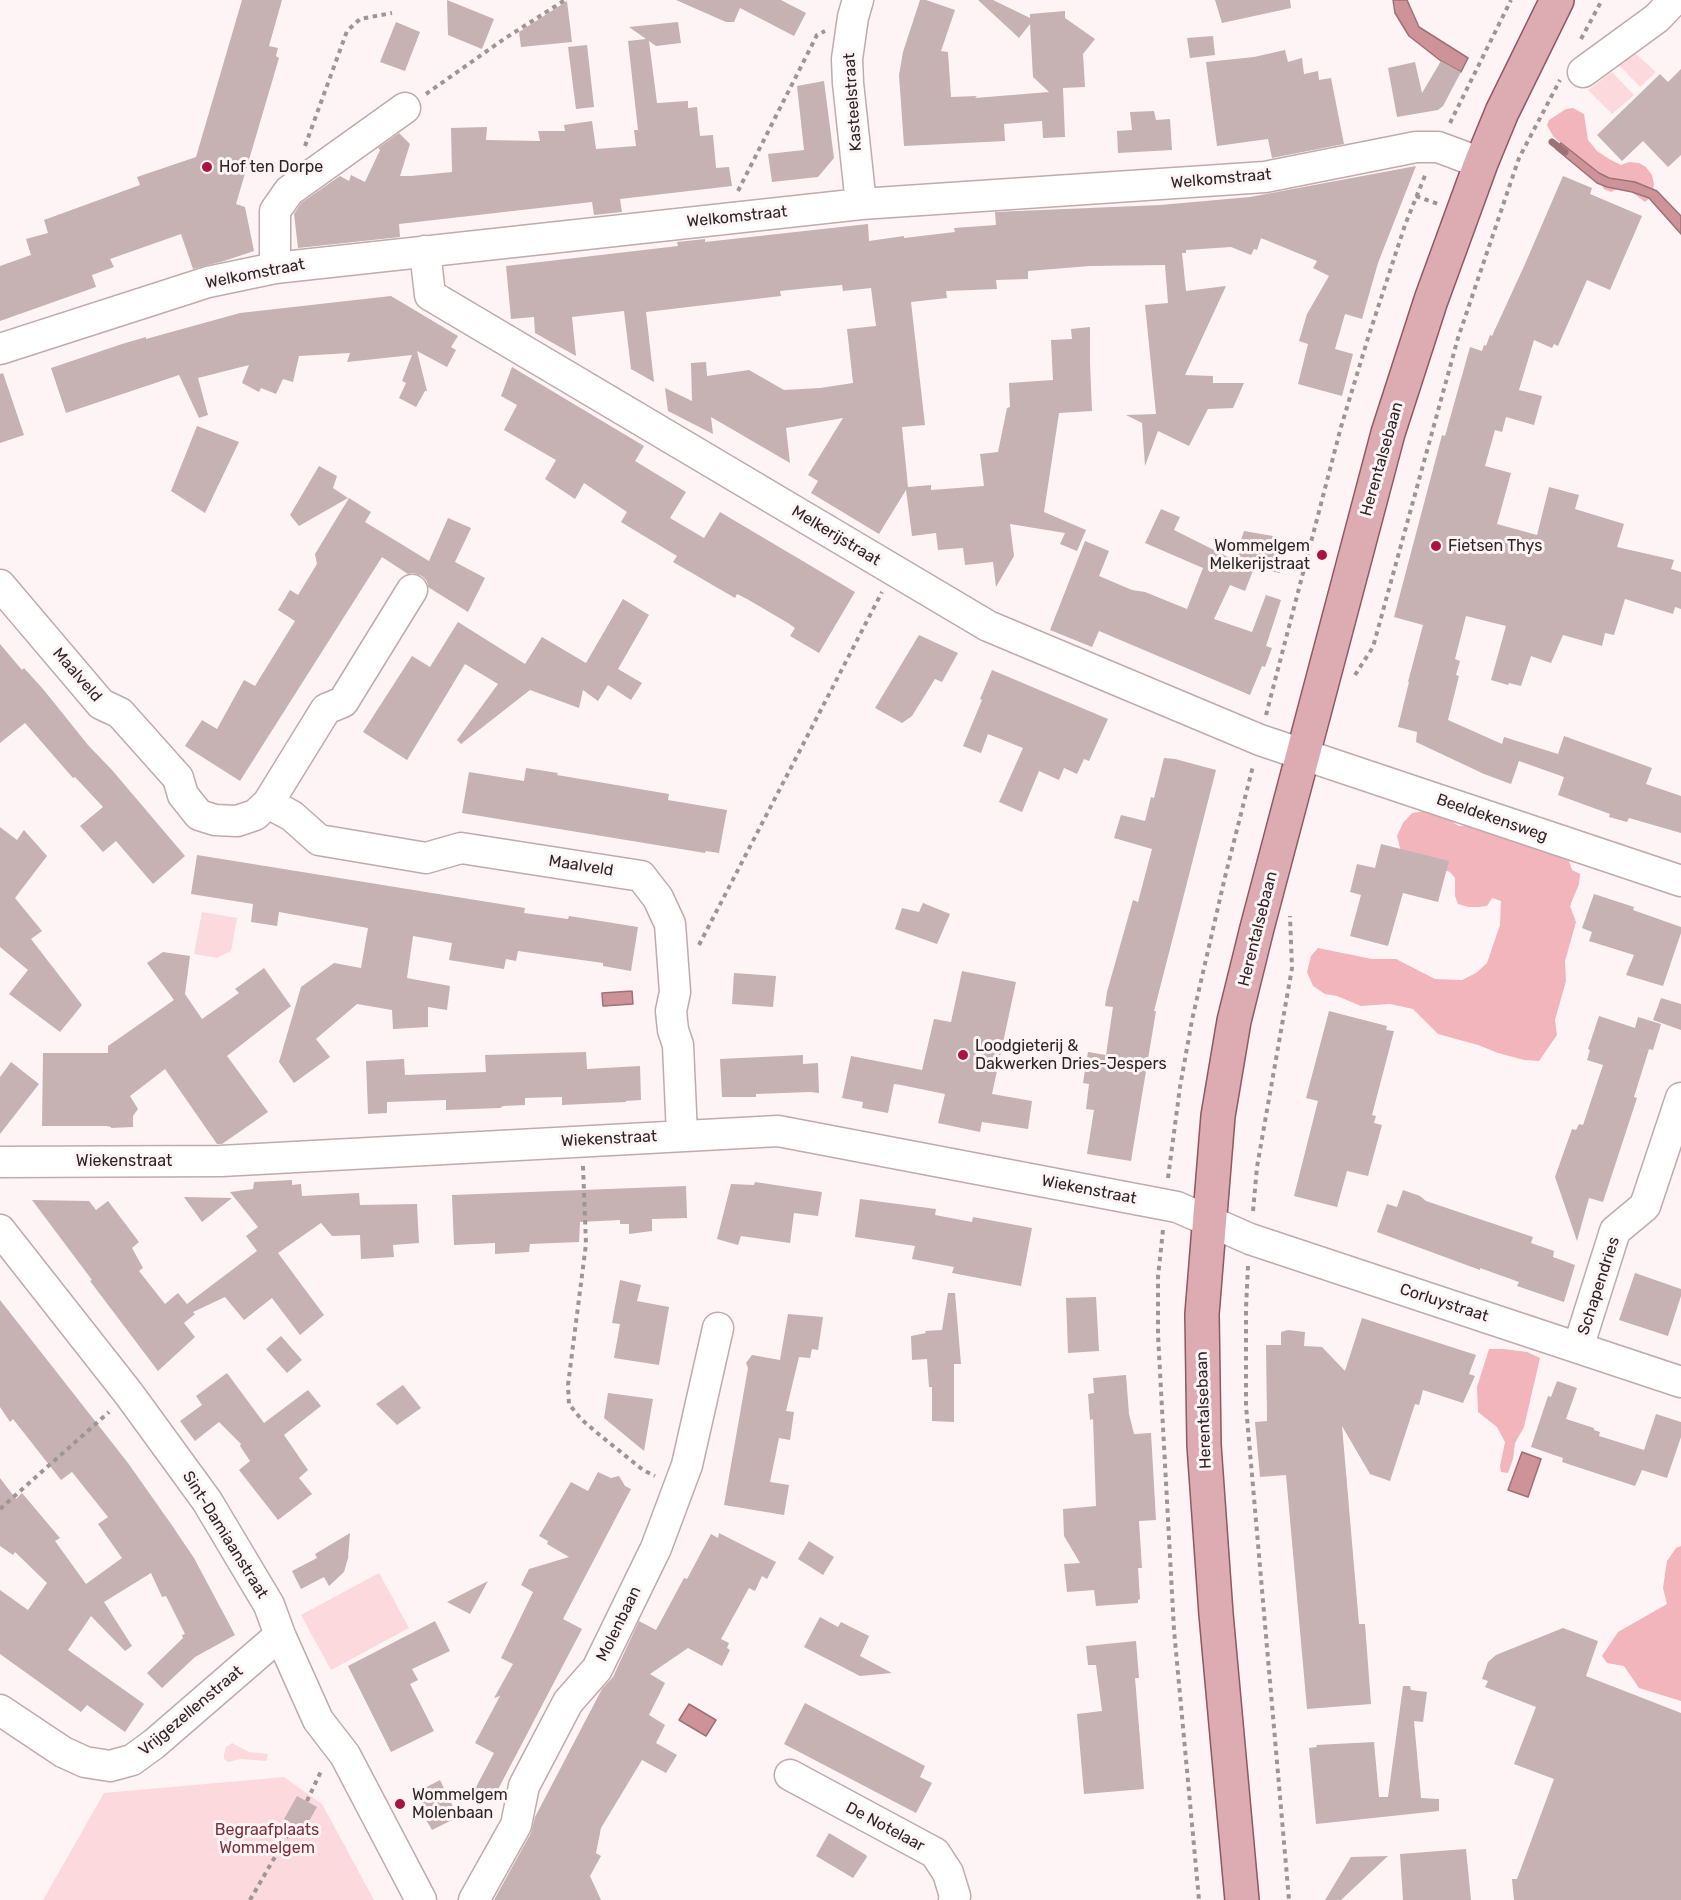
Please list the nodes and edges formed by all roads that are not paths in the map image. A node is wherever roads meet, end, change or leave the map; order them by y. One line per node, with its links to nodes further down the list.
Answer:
1 (1557, 0): 6 (main road, Herentalsebaan)
2 (1674, 0): 4 (street)
3 (855, 9): 7 (street, Kasteelstraat)
4 (1573, 73)
5 (405, 108): 9 (street)
6 (1481, 163): 7 (street, Welkomstraat); 13 (main road, Herentalsebaan)
7 (861, 204): 8 (street, Welkomstraat)
8 (425, 251): 9 (street, Welkomstraat); 13 (street, Melkerijstraat)
9 (275, 268): 10 (street, Welkomstraat)
10 (0, 349)
11 (0, 585): 14 (street, Maalveld)
12 (412, 590): 14 (street, Maalveld)
13 (1304, 753): 15 (street, Beeldekensweg); 19 (main road, Herentalsebaan)
14 (268, 803): 17 (street, Maalveld)
15 (1681, 881)
16 (1681, 1098): 22 (street, Schapendries)
17 (682, 1135): 18 (street, Wiekenstraat); 19 (street, Wiekenstraat)
18 (0, 1162)
19 (1208, 1221): 22 (street, Corluystraat); 30 (main road, Herentalsebaan)
20 (0, 1230): 24 (street, Sint-Damiaanstraat)
21 (718, 1328): 28 (street, Molenbaan)
22 (1578, 1348): 23 (street, Corluystraat)
23 (1681, 1382)
24 (280, 1635): 25 (street, Vrijgezellenstraat); 27 (street, Sint-Damiaanstraat)
25 (0, 1710)
26 (790, 1775): 29 (street, De Notelaar)
27 (421, 1900)
28 (474, 1900)
29 (954, 1900)
30 (1242, 1900)

